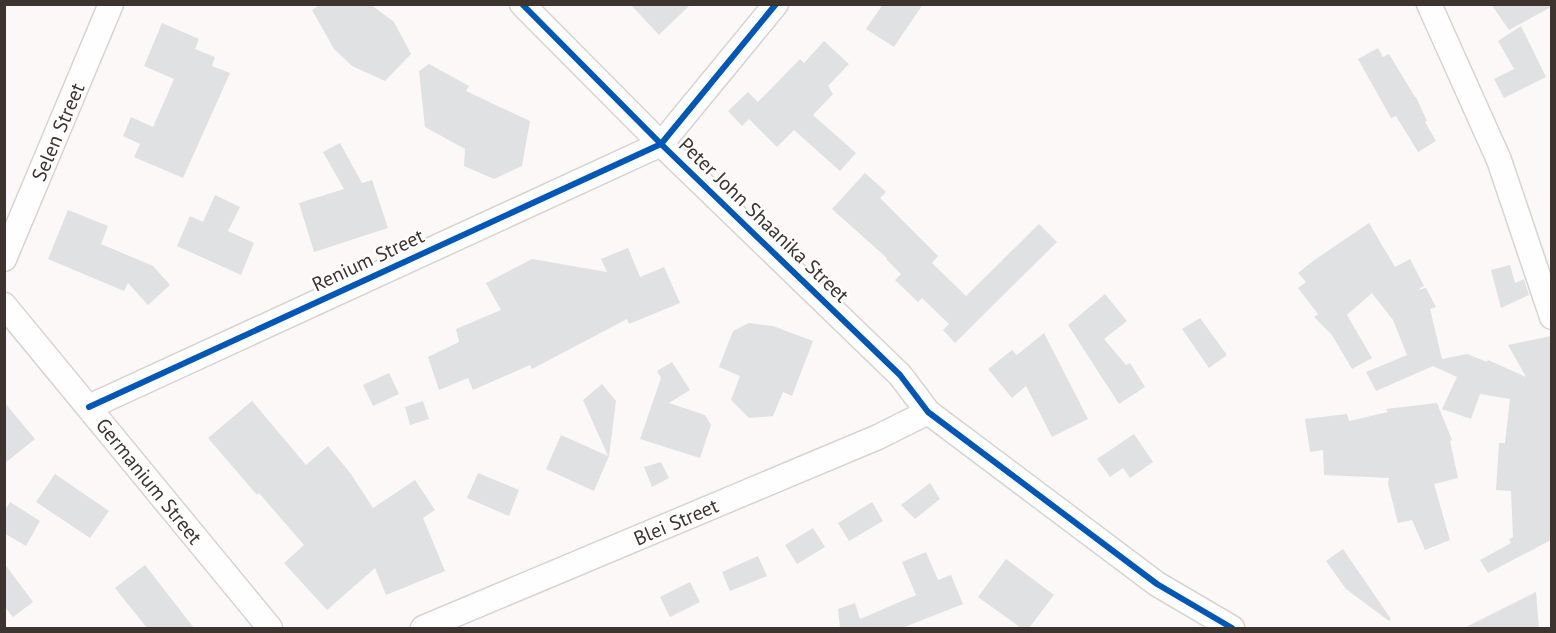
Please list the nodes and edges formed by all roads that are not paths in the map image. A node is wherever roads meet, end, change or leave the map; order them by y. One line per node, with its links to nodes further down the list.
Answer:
1 (111, 4): 6 (street, Selen Street)
2 (522, 4): 5 (street, Peter John Shaanika Street)
3 (776, 4): 5 (street)
4 (1429, 4): 8 (street)
5 (661, 144): 9 (street, Renium Street); 10 (street, Peter John Shaanika Street)
6 (4, 259)
7 (4, 305): 9 (street, Germanium Street)
8 (1551, 317)
9 (89, 407): 11 (street, Germanium Street)
10 (928, 412): 12 (street, Blei Street); 13 (street, Peter John Shaanika Street)
11 (270, 628)
12 (423, 628)
13 (1232, 628)

